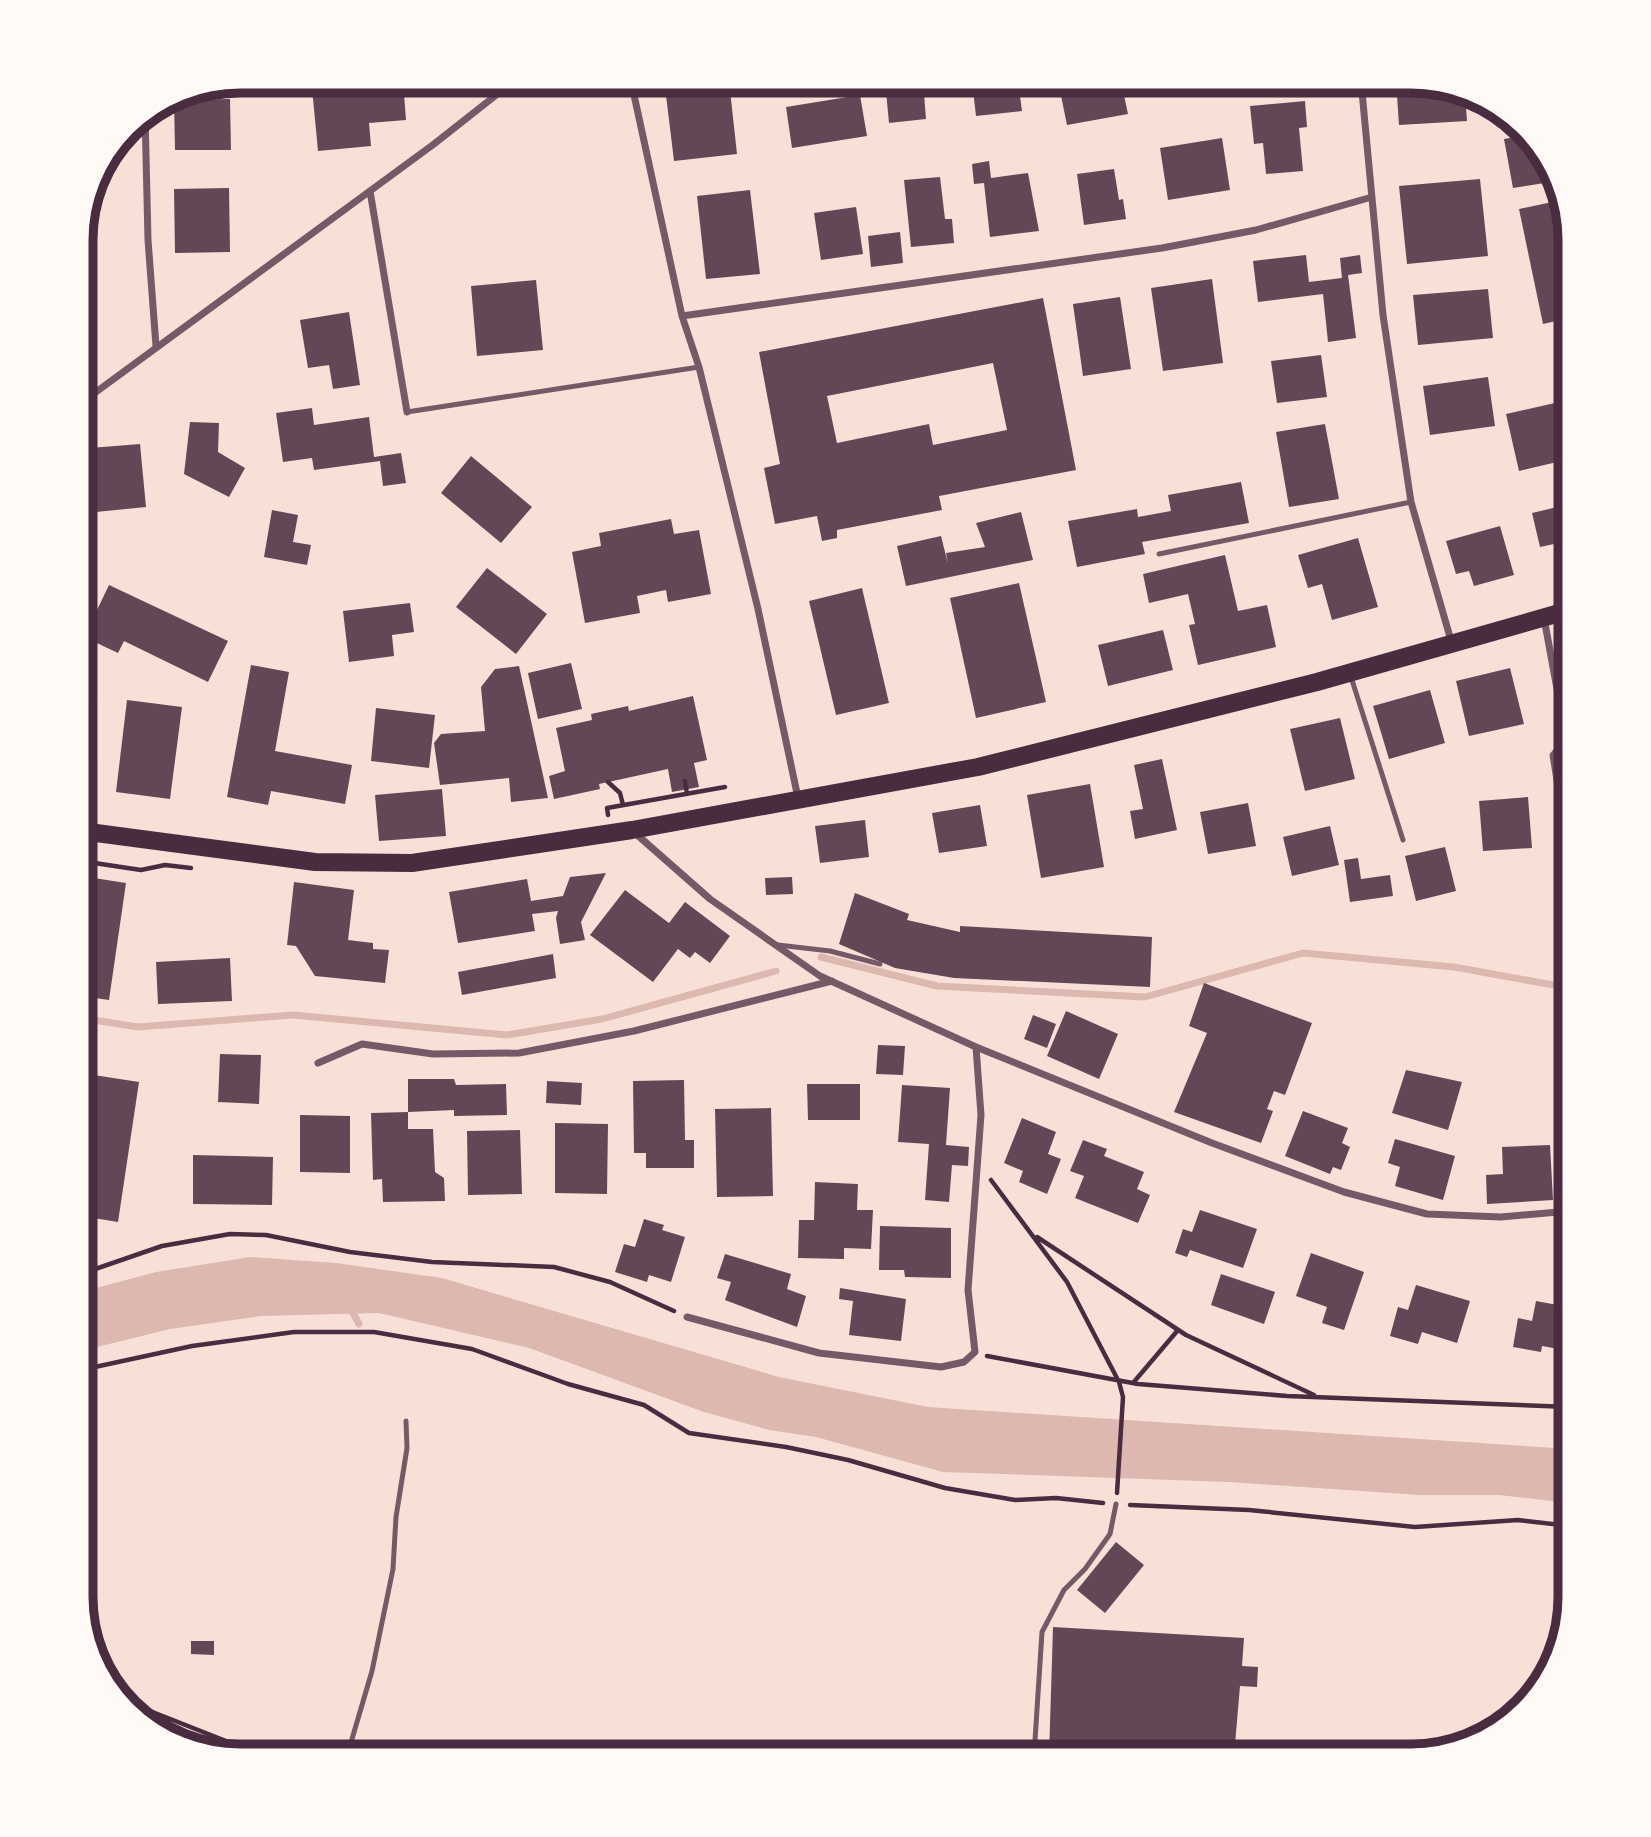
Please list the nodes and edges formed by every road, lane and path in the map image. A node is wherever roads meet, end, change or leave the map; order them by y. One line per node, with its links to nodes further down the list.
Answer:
1 (496, 93): 5 (street)
2 (634, 93): 7 (street)
3 (1362, 93): 6 (street)
4 (145, 127): 8 (street)
5 (370, 191): 8 (street); 11 (street)
6 (1372, 198): 7 (street); 12 (street)
7 (682, 316): 9 (street)
8 (156, 346): 10 (street)
9 (699, 367): 11 (lane); 24 (street)
10 (93, 394)
11 (407, 412)
12 (1411, 502): 13 (lane); 16 (street)
13 (1159, 554)
14 (1558, 614): 15 (main road)
15 (1544, 618): 16 (main road); 18 (street)
16 (1452, 645): 17 (main road)
17 (1349, 673): 24 (main road); 28 (lane)
18 (1558, 689)
19 (1558, 749): 22 (lane)
20 (685, 781): 23 (path)
21 (608, 782): 25 (path)
22 (1558, 793)
23 (687, 794)
24 (798, 798): 26 (main road)
25 (623, 805)
26 (632, 830): 27 (main road); 31 (street)
27 (93, 833)
28 (1403, 840)
29 (93, 863): 30 (path)
30 (203, 870)
31 (781, 947): 32 (lane); 33 (street)
32 (880, 964)
33 (833, 981): 34 (street); 35 (street)
34 (976, 1047): 36 (street); 37 (street)
35 (318, 1063)
36 (977, 1165): 38 (path); 42 (street)
37 (1558, 1212)
38 (1032, 1235): 41 (path); 44 (path)
39 (93, 1271): 40 (path)
40 (687, 1317): 42 (street)
41 (1178, 1330): 45 (path); 46 (path)
42 (975, 1352): 44 (path)
43 (93, 1367): 49 (path)
44 (1119, 1382): 45 (path); 49 (path)
45 (1132, 1384): 46 (path)
46 (1318, 1397): 47 (path)
47 (1558, 1407)
48 (405, 1421): 53 (lane)
49 (1116, 1504): 50 (path); 54 (lane)
50 (1558, 1525)
51 (144, 1709): 52 (path)
52 (233, 1744)
53 (351, 1744)
54 (1035, 1744)

